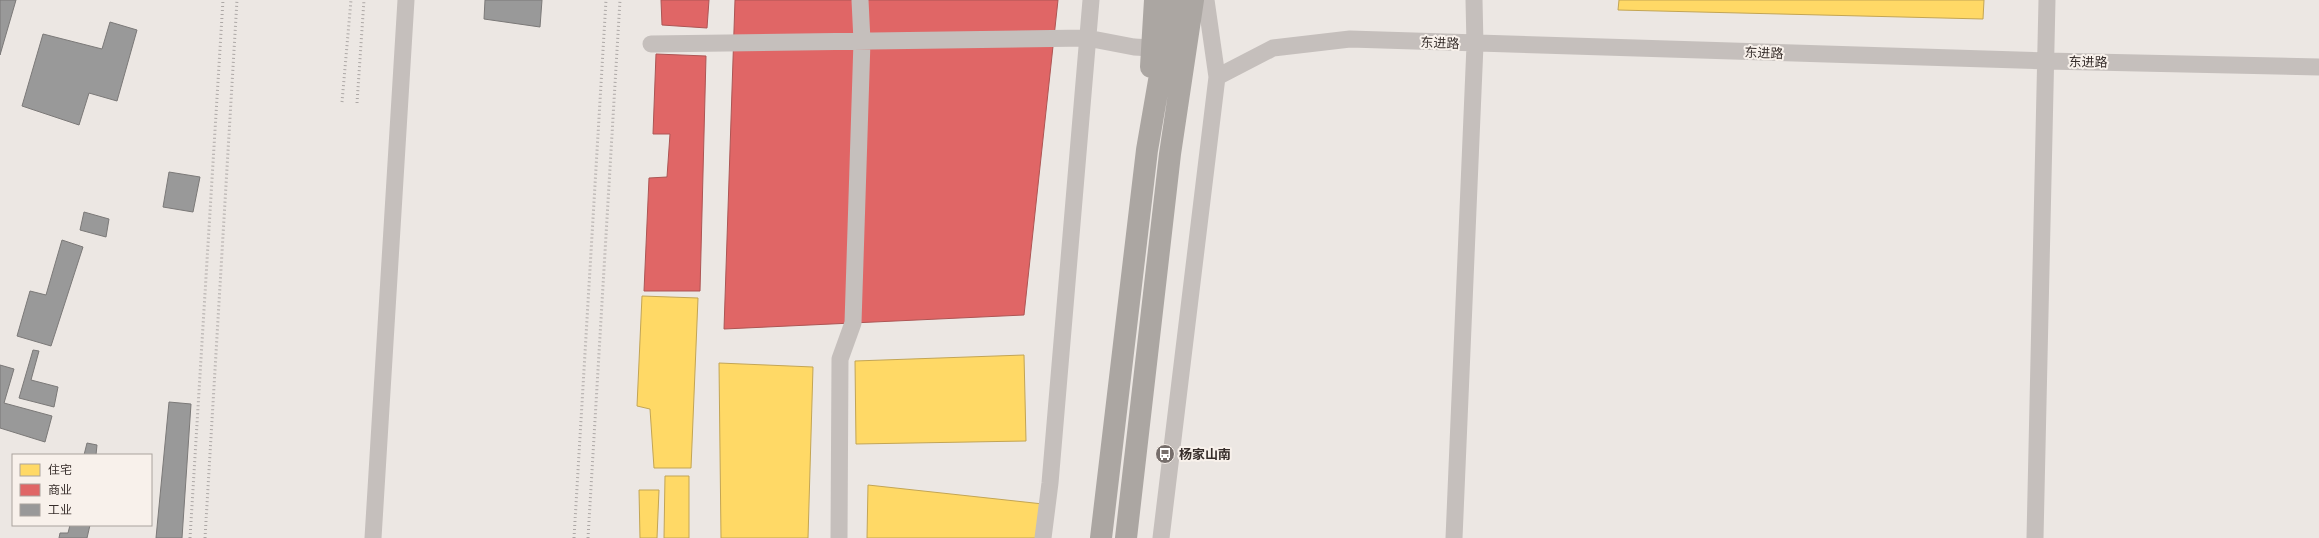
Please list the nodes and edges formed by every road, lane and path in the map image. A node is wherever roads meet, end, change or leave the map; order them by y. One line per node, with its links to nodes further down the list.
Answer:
1 (406, 0): 22 (street)
2 (860, 0): 13 (street)
3 (1091, 0): 12 (street)
4 (1155, 0): 16 (highway)
5 (1173, 0): 11 (highway)
6 (1193, 0): 11 (highway)
7 (1203, 0): 21 (highway)
8 (1206, 0): 19 (street)
9 (1474, 0): 15 (street)
10 (2047, 0): 17 (street)
11 (1180, 27): 20 (highway); 21 (highway)
12 (1087, 38): 13 (street); 16 (street); 24 (street)
13 (862, 41): 14 (street); 23 (street)
14 (651, 44)
15 (1475, 45): 17 (street, 东进路); 19 (street, 东进路); 28 (street)
16 (1152, 48): 20 (highway)
17 (2046, 61): 18 (street, 东进路); 29 (street)
18 (2319, 67)
19 (1217, 77): 27 (street)
20 (1148, 150): 25 (highway)
21 (1170, 154): 26 (highway)
22 (373, 538)
23 (839, 538)
24 (1043, 538)
25 (1101, 538)
26 (1126, 538)
27 (1161, 538)
28 (1454, 538)
29 (2035, 538)

